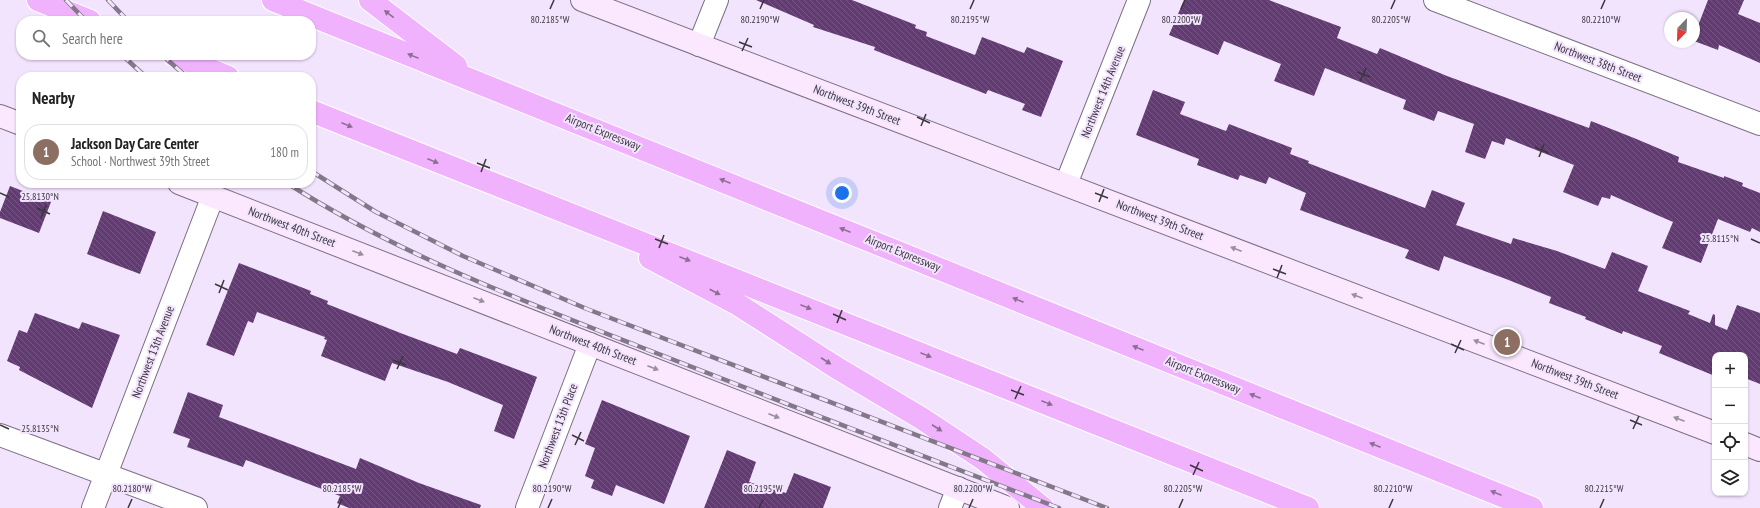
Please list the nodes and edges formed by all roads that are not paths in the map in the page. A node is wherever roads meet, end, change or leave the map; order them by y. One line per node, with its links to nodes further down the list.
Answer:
1 (38, 0): 8 (highway)
2 (273, 0): 9 (highway, Airport Expressway, one-way to 2)
3 (370, 0): 14 (highway, one-way to 3)
4 (582, 0): 11 (main road, Northwest 39th Street)
5 (717, 0): 11 (street)
6 (1139, 0): 19 (street, Northwest 14th Avenue)
7 (1435, 0): 18 (street, Northwest 38th Street)
8 (78, 16)
9 (313, 16)
10 (316, 17): 14 (highway, Airport Expressway, one-way to 10)
11 (699, 45): 19 (main road, Northwest 39th Street)
12 (186, 60): 13 (highway)
13 (216, 72)
14 (475, 81): 36 (highway, Airport Expressway, one-way to 14)
15 (316, 113): 22 (highway, one-way to 22)
16 (0, 116): 17 (main road)
17 (16, 122)
18 (1760, 124)
19 (1066, 184): 24 (main road, Northwest 39th Street, one-way to 19)
20 (192, 188): 21 (main road, Northwest 40th Street)
21 (213, 196): 23 (main road, Northwest 40th Street, one-way to 23); 28 (street, Northwest 13th Avenue)
22 (557, 209): 34 (highway, one-way to 34); 35 (highway, one-way to 35)
23 (590, 344): 29 (main road, Northwest 40th Street, one-way to 29); 32 (street, Northwest 13th Place)
24 (1712, 432)
25 (0, 435): 28 (street)
26 (1748, 445): 27 (main road)
27 (1760, 450)
28 (106, 474): 30 (street, Northwest 13th Avenue); 31 (street)
29 (954, 498): 33 (main road, Northwest 40th Street)
30 (93, 508)
31 (196, 508)
32 (527, 508)
33 (1008, 508)
34 (1043, 508)
35 (1308, 508)
36 (1532, 508)

